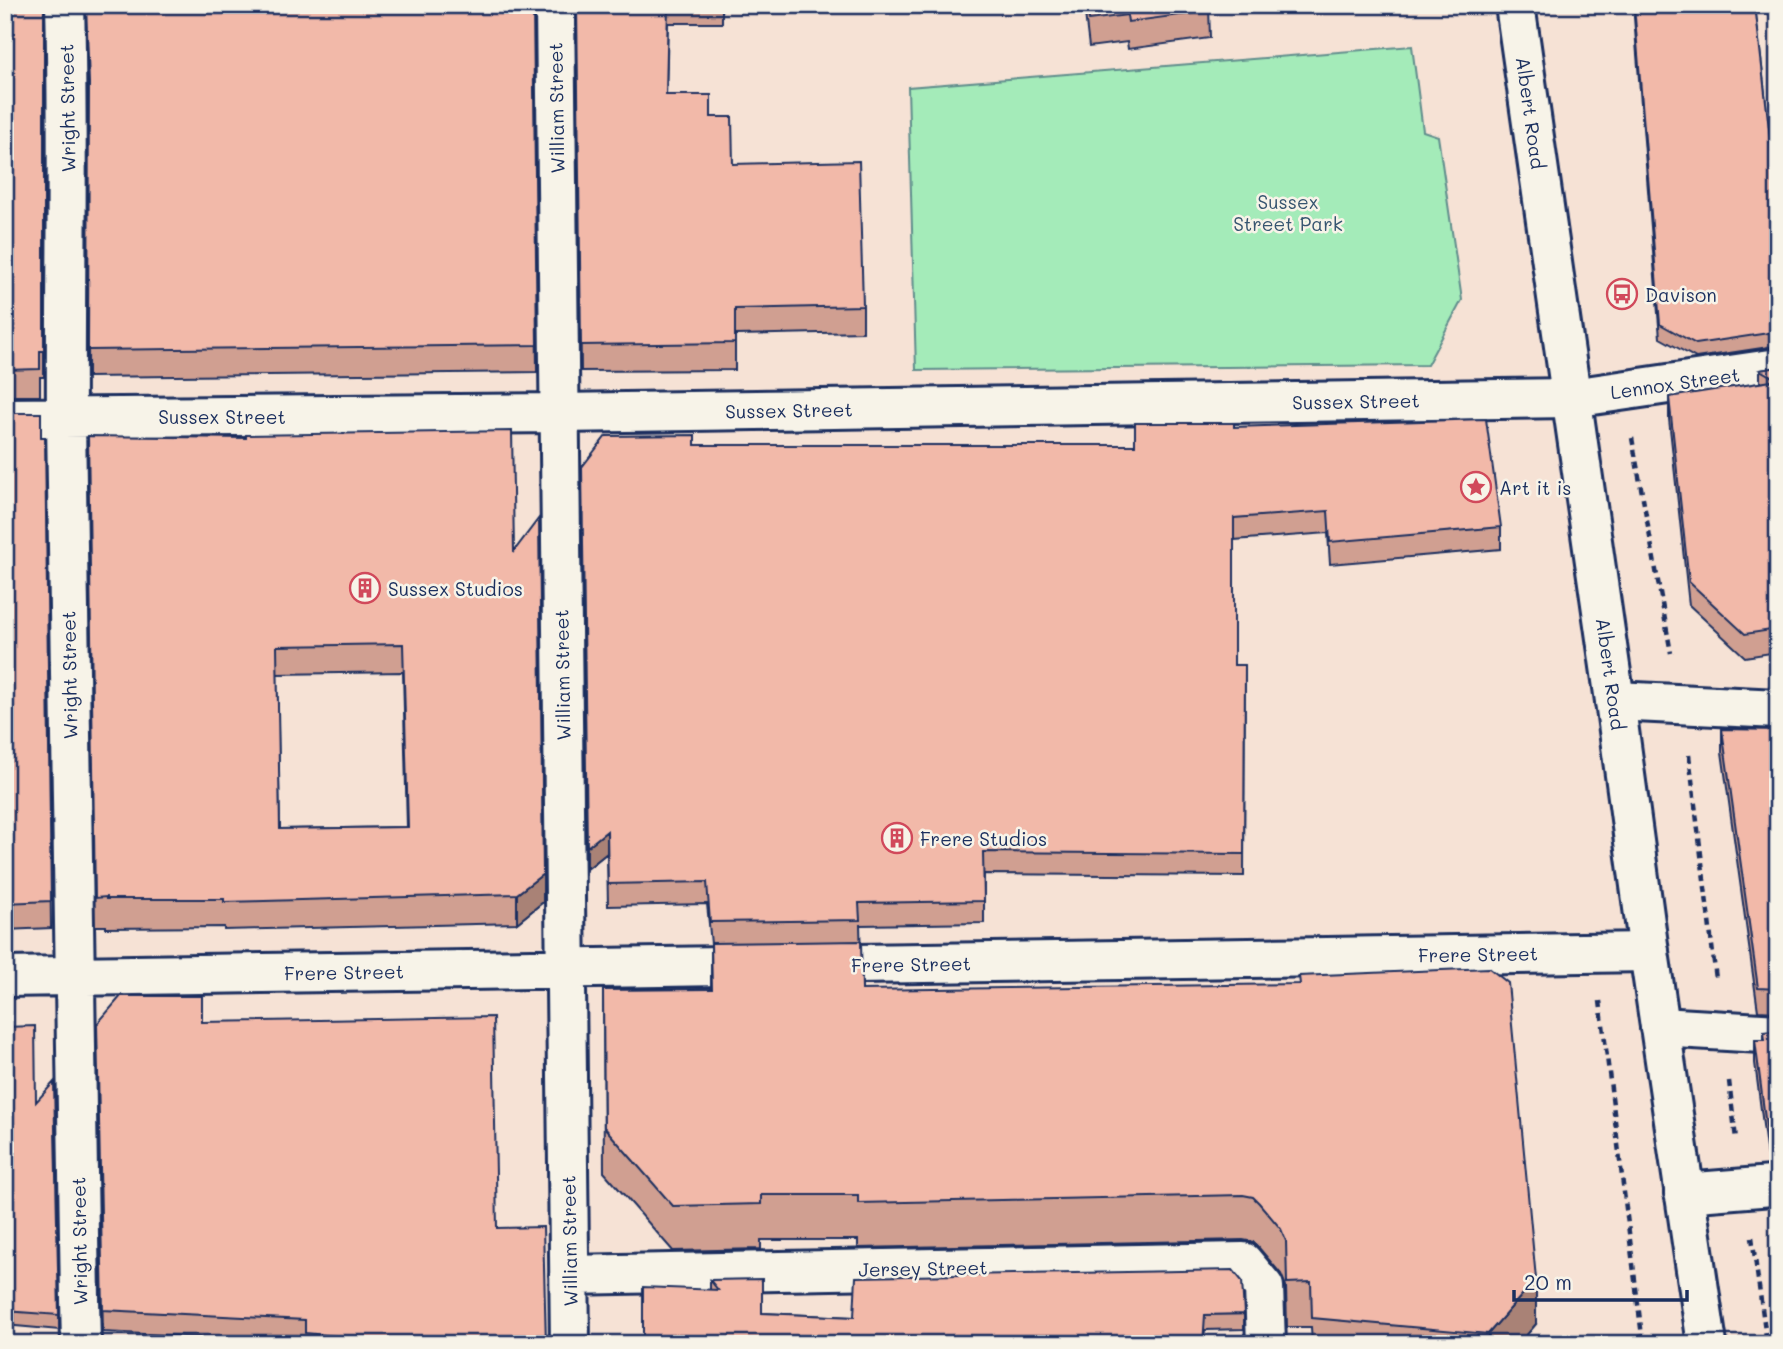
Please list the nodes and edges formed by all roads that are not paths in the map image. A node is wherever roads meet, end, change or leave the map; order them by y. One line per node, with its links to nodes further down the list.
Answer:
1 (65, 5): 7 (street, Wright Street)
2 (555, 5): 6 (street, William Street)
3 (1515, 5): 5 (street, Albert Road)
4 (1778, 368): 5 (street, Lennox Street)
5 (1572, 398): 6 (street, Sussex Street); 9 (street, Albert Road)
6 (560, 414): 7 (street, Sussex Street); 12 (street, William Street)
7 (66, 417): 8 (street, Sussex Street); 13 (street, Wright Street)
8 (5, 418)
9 (1615, 701): 10 (street); 11 (street, Albert Road)
10 (1778, 709)
11 (1649, 952): 12 (street, Frere Street); 15 (street, Albert Road)
12 (565, 970): 13 (street, Frere Street); 19 (street, William Street)
13 (72, 976): 14 (street, Frere Street); 20 (street, Wright Street)
14 (5, 977)
15 (1660, 1027): 16 (street); 18 (street, Albert Road)
16 (1778, 1034)
17 (1772, 1186): 18 (street)
18 (1684, 1193): 23 (street, Albert Road)
19 (569, 1275): 21 (street, William Street); 22 (street, Jersey Street)
20 (81, 1344)
21 (570, 1344)
22 (1266, 1344)
23 (1707, 1344)

